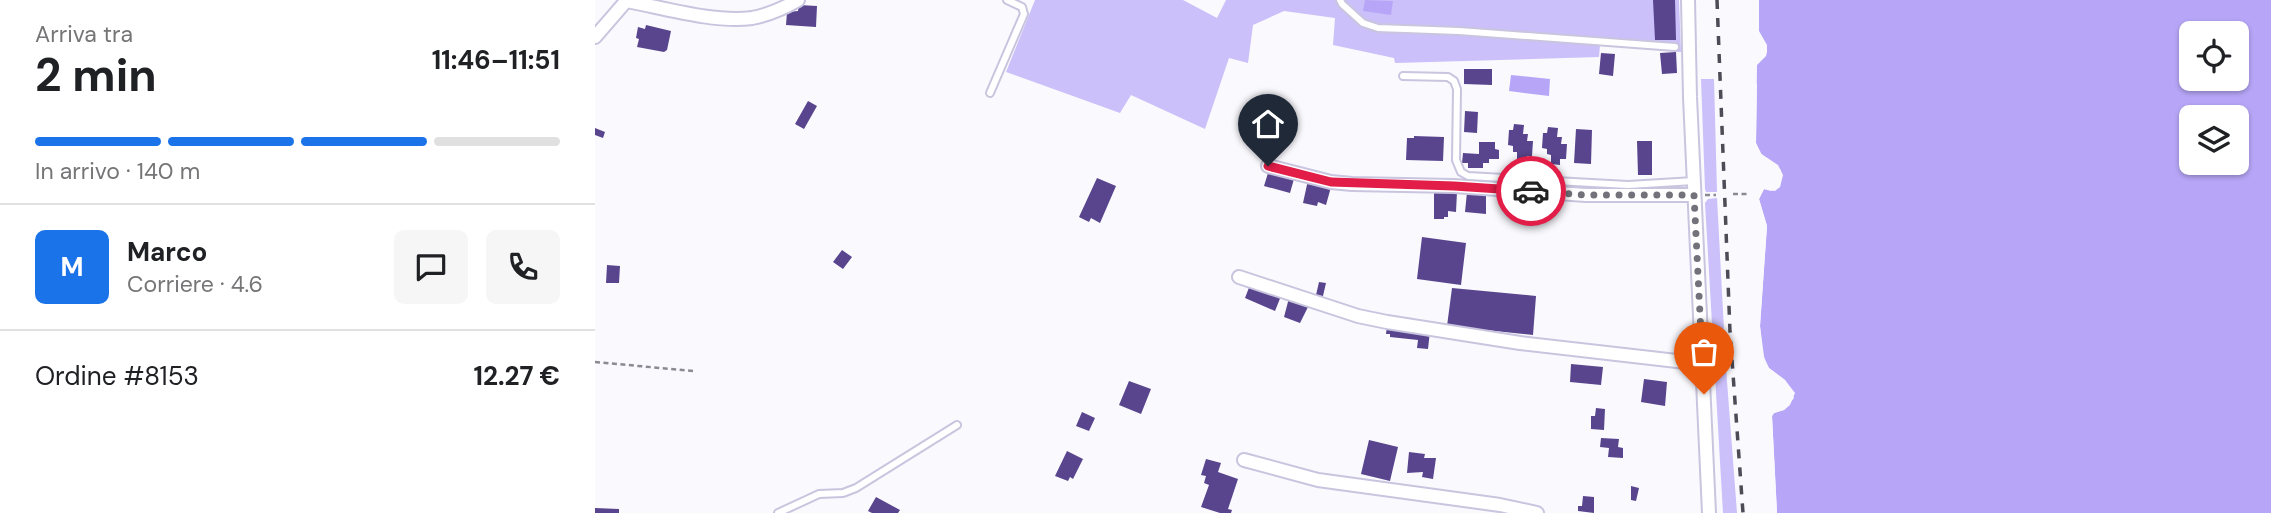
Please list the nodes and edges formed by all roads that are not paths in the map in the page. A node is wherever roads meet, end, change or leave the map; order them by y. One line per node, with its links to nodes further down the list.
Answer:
1 (627, 0): 2 (street); 6 (street)
2 (798, 0)
3 (1007, 0): 9 (lane)
4 (1340, 0): 7 (lane)
5 (1688, 0): 11 (street)
6 (595, 37)
7 (1675, 47)
8 (1403, 76): 11 (lane)
9 (990, 93)
10 (1268, 166): 12 (street)
11 (1694, 181): 12 (street)
12 (1694, 195): 14 (street)
13 (1239, 277): 14 (street)
14 (1703, 364): 19 (street)
15 (957, 425): 17 (lane)
16 (1244, 460): 18 (street)
17 (778, 513)
18 (1537, 513)
19 (1709, 513)

